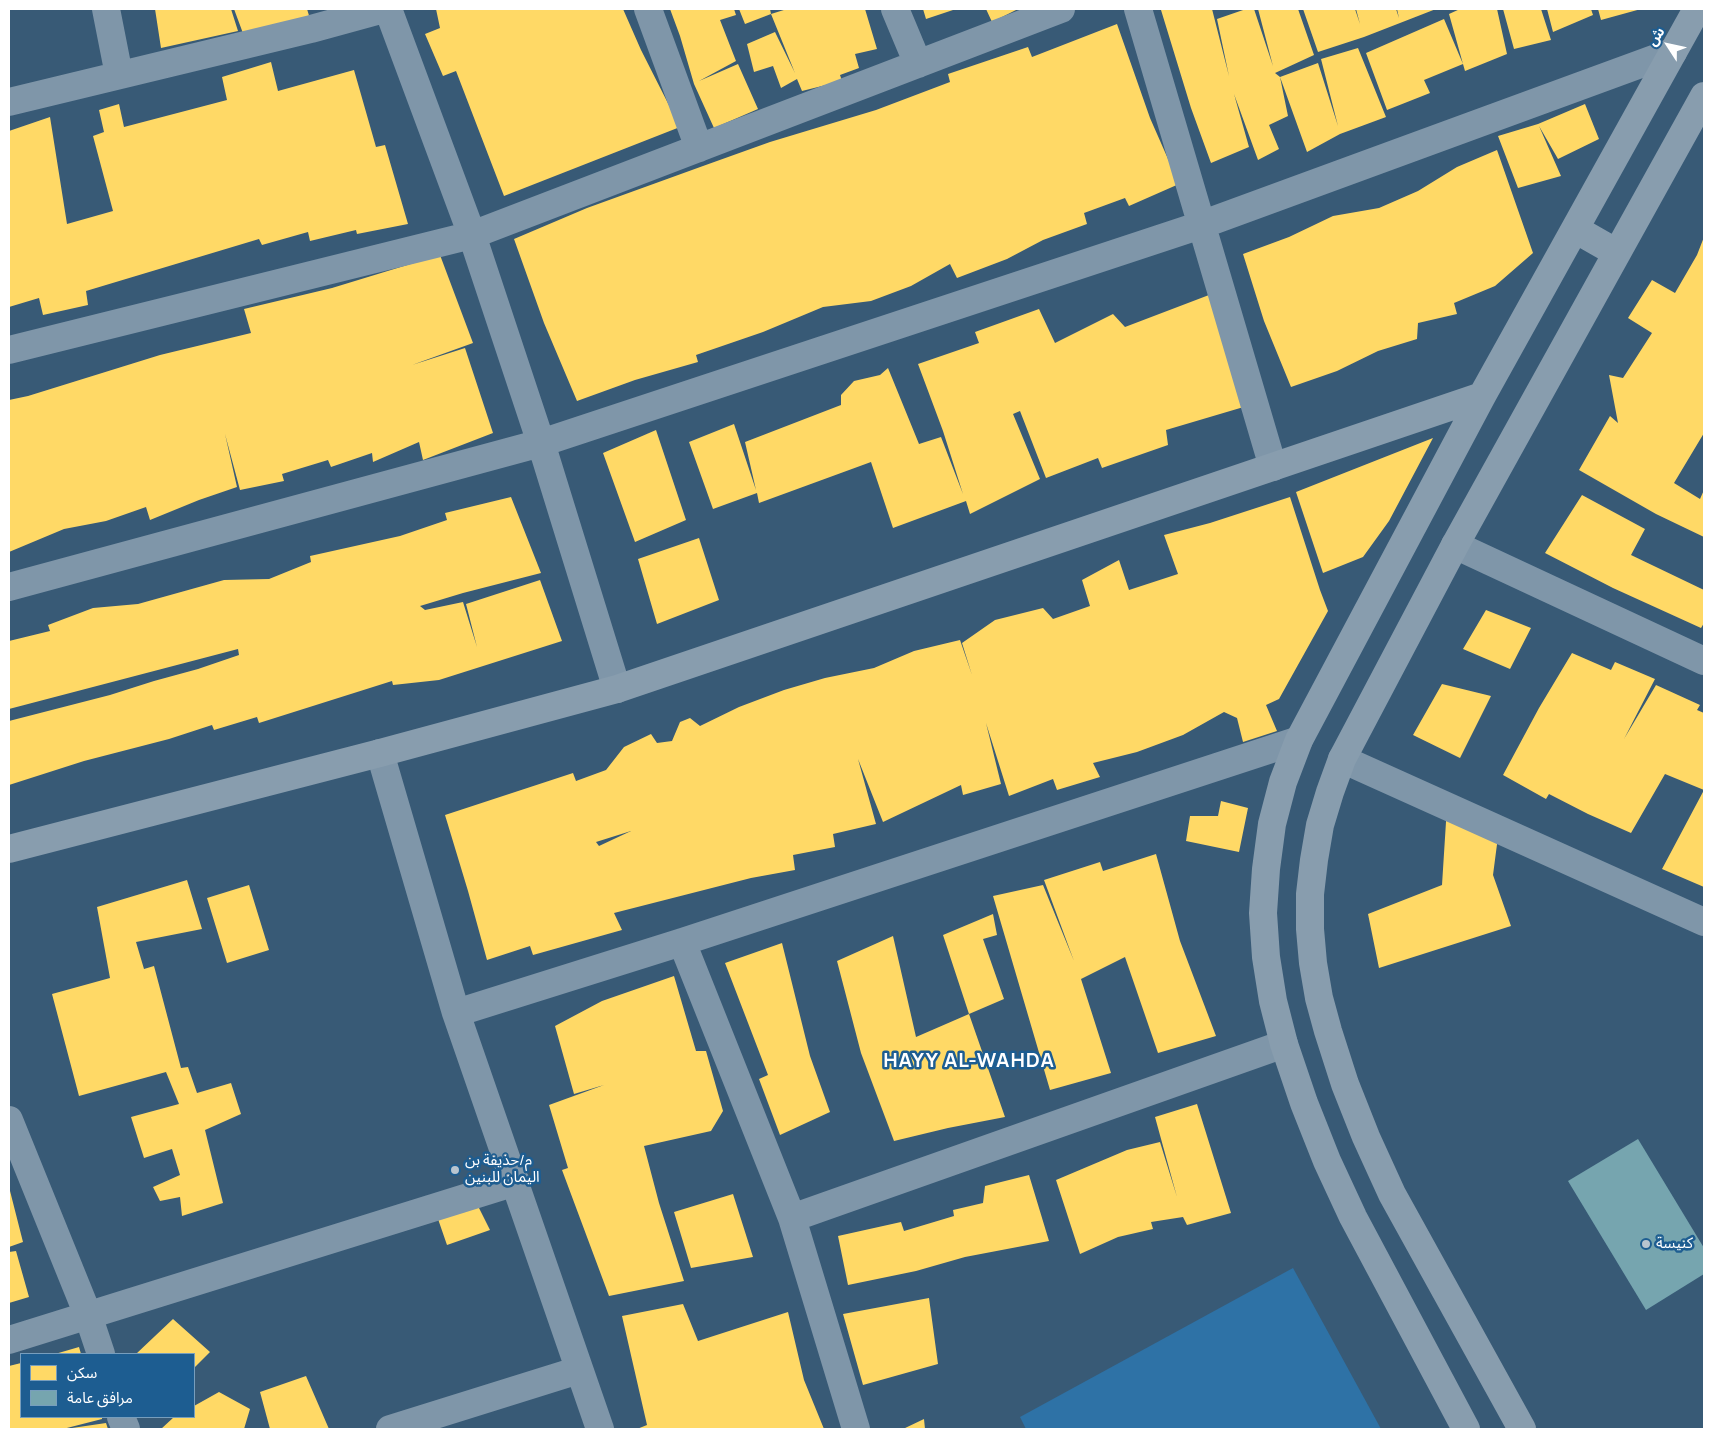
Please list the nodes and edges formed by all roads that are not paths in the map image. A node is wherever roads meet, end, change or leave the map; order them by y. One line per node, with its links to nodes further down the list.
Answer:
1 (106, 9): 11 (street)
2 (384, 9): 11 (street)
3 (388, 9): 17 (street)
4 (648, 9): 14 (street)
5 (895, 9): 10 (street)
6 (1061, 9): 10 (street)
7 (1138, 9): 15 (street)
8 (1697, 9): 9 (street)
9 (1673, 52): 15 (street); 16 (street)
10 (918, 64): 14 (street)
11 (119, 75): 13 (street)
12 (1704, 96): 18 (street)
13 (9, 102)
14 (699, 148): 17 (street)
15 (1202, 225): 21 (street); 22 (street)
16 (1574, 229): 18 (street); 20 (street)
17 (472, 235): 19 (street); 21 (street)
18 (1617, 253): 23 (street)
19 (9, 350)
20 (1482, 396): 22 (street); 27 (street)
21 (540, 443): 24 (street); 26 (street)
22 (1273, 467): 26 (street)
23 (1455, 545): 25 (street); 29 (street)
24 (9, 587)
25 (1704, 661)
26 (617, 689): 28 (street)
27 (1299, 740): 32 (street); 34 (street)
28 (380, 753): 30 (street); 33 (street)
29 (1342, 759): 31 (street); 46 (street)
30 (9, 849)
31 (1704, 922)
32 (682, 942): 33 (street); 37 (street)
33 (456, 1013): 36 (street)
34 (1284, 1044): 37 (street); 45 (street)
35 (9, 1120): 38 (street)
36 (516, 1182): 38 (street); 41 (street)
37 (792, 1218): 44 (street)
38 (88, 1315): 39 (street); 40 (street)
39 (9, 1340)
40 (101, 1353)
41 (579, 1370): 42 (street); 43 (street)
42 (390, 1429)
43 (600, 1429)
44 (856, 1429)
45 (1466, 1429)
46 (1522, 1429)

